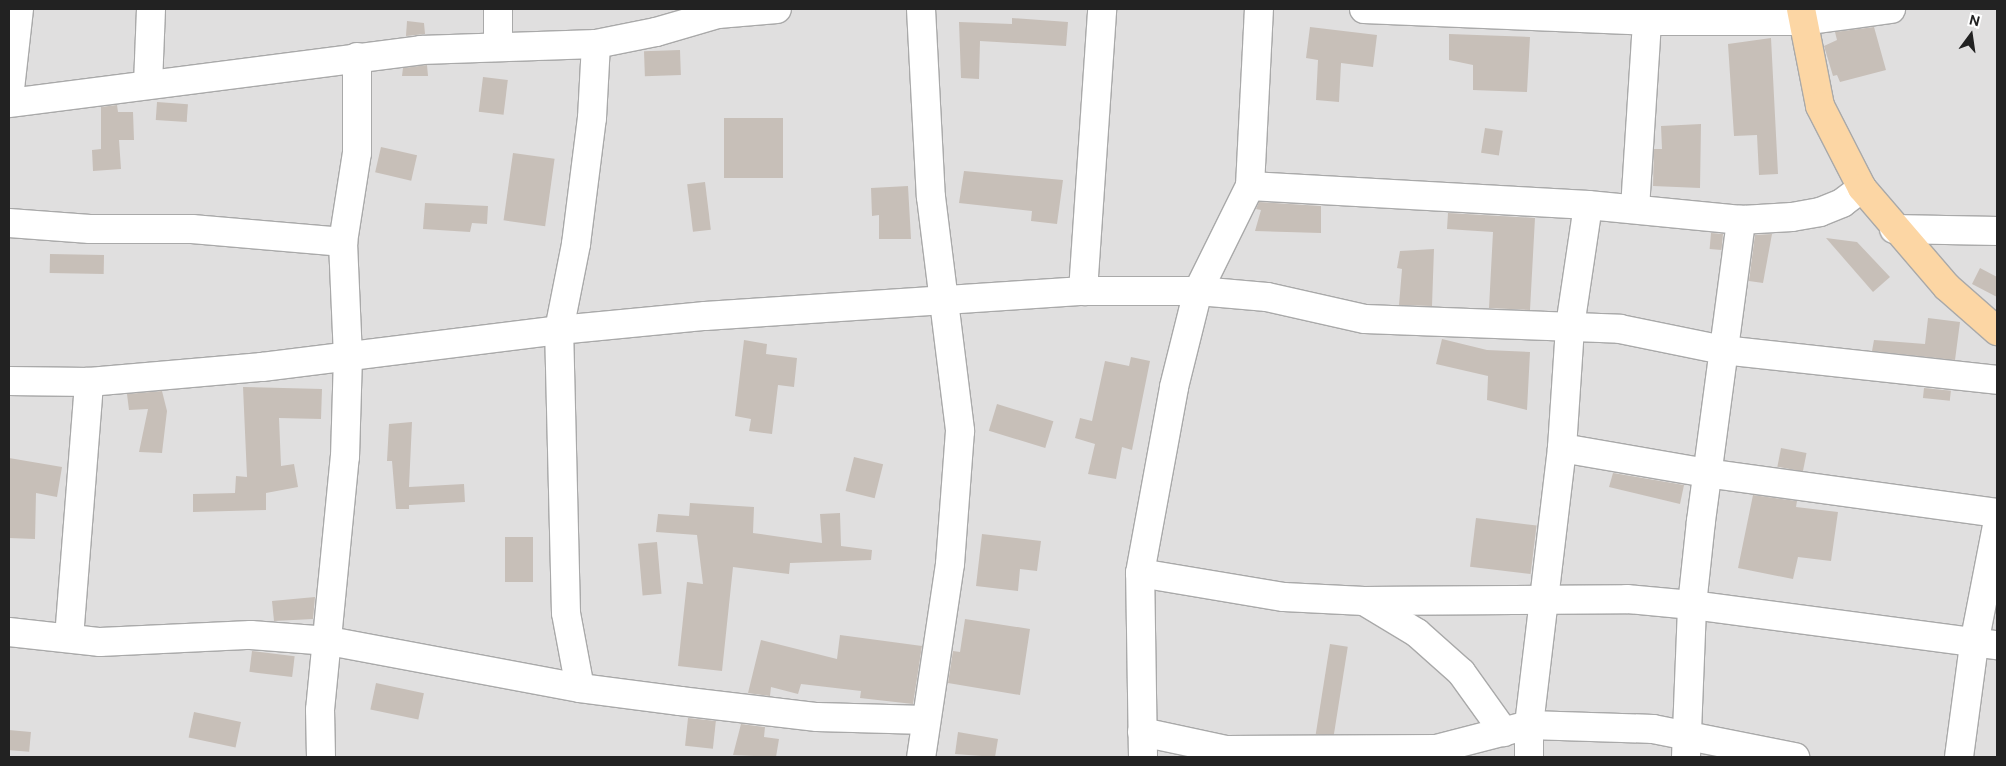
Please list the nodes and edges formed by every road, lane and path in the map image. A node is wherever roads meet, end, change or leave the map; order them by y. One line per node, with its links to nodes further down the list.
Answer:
1 (20, 9): 17 (street)
2 (151, 9): 16 (street)
3 (498, 9): 14 (street)
4 (777, 9): 13 (street)
5 (921, 9): 30 (street)
6 (1102, 9): 28 (street)
7 (1260, 9): 19 (street)
8 (1364, 9): 10 (street)
9 (1890, 9): 11 (street)
10 (1448, 11): 12 (street)
11 (1802, 15): 12 (street); 20 (main road)
12 (1647, 21): 22 (street)
13 (596, 44): 14 (street); 32 (street)
14 (498, 45): 15 (street)
15 (357, 57): 16 (street); 27 (street)
16 (148, 84): 18 (street)
17 (9, 98)
18 (9, 103)
19 (1250, 186): 21 (street); 29 (street)
20 (1862, 188): 23 (street); 25 (main road)
21 (1588, 205): 22 (street); 31 (street)
22 (1635, 208): 23 (street)
23 (1741, 220): 34 (street)
24 (9, 223): 27 (street)
25 (1894, 229): 26 (street); 33 (main road)
26 (1997, 231)
27 (343, 242): 35 (street)
28 (1083, 291): 29 (street); 30 (street)
29 (1198, 291): 31 (street); 43 (street)
30 (942, 301): 32 (street); 52 (street)
31 (1570, 326): 34 (street); 39 (street)
32 (559, 330): 35 (street); 51 (street)
33 (1997, 331)
34 (1723, 350): 36 (street); 40 (street)
35 (348, 357): 38 (street); 49 (street)
36 (1997, 380)
37 (9, 381): 38 (street)
38 (89, 382): 48 (street)
39 (1562, 448): 40 (street); 45 (street)
40 (1706, 473): 41 (street); 46 (street)
41 (1997, 513)
42 (1997, 526): 50 (street)
43 (1140, 573): 44 (street); 55 (street)
44 (1364, 601): 45 (street); 53 (street)
45 (1544, 602): 46 (street); 53 (street)
46 (1692, 605): 50 (street); 54 (street)
47 (9, 632): 48 (street)
48 (69, 638): 49 (street)
49 (329, 642): 51 (street); 56 (street)
50 (1985, 645): 60 (street)
51 (580, 688): 52 (street)
52 (926, 720): 57 (street)
53 (1516, 728): 54 (street); 55 (street); 58 (street)
54 (1687, 747): 59 (street)
55 (1142, 751)
56 (321, 757)
57 (921, 757)
58 (1529, 757)
59 (1795, 757)
60 (1959, 757)

